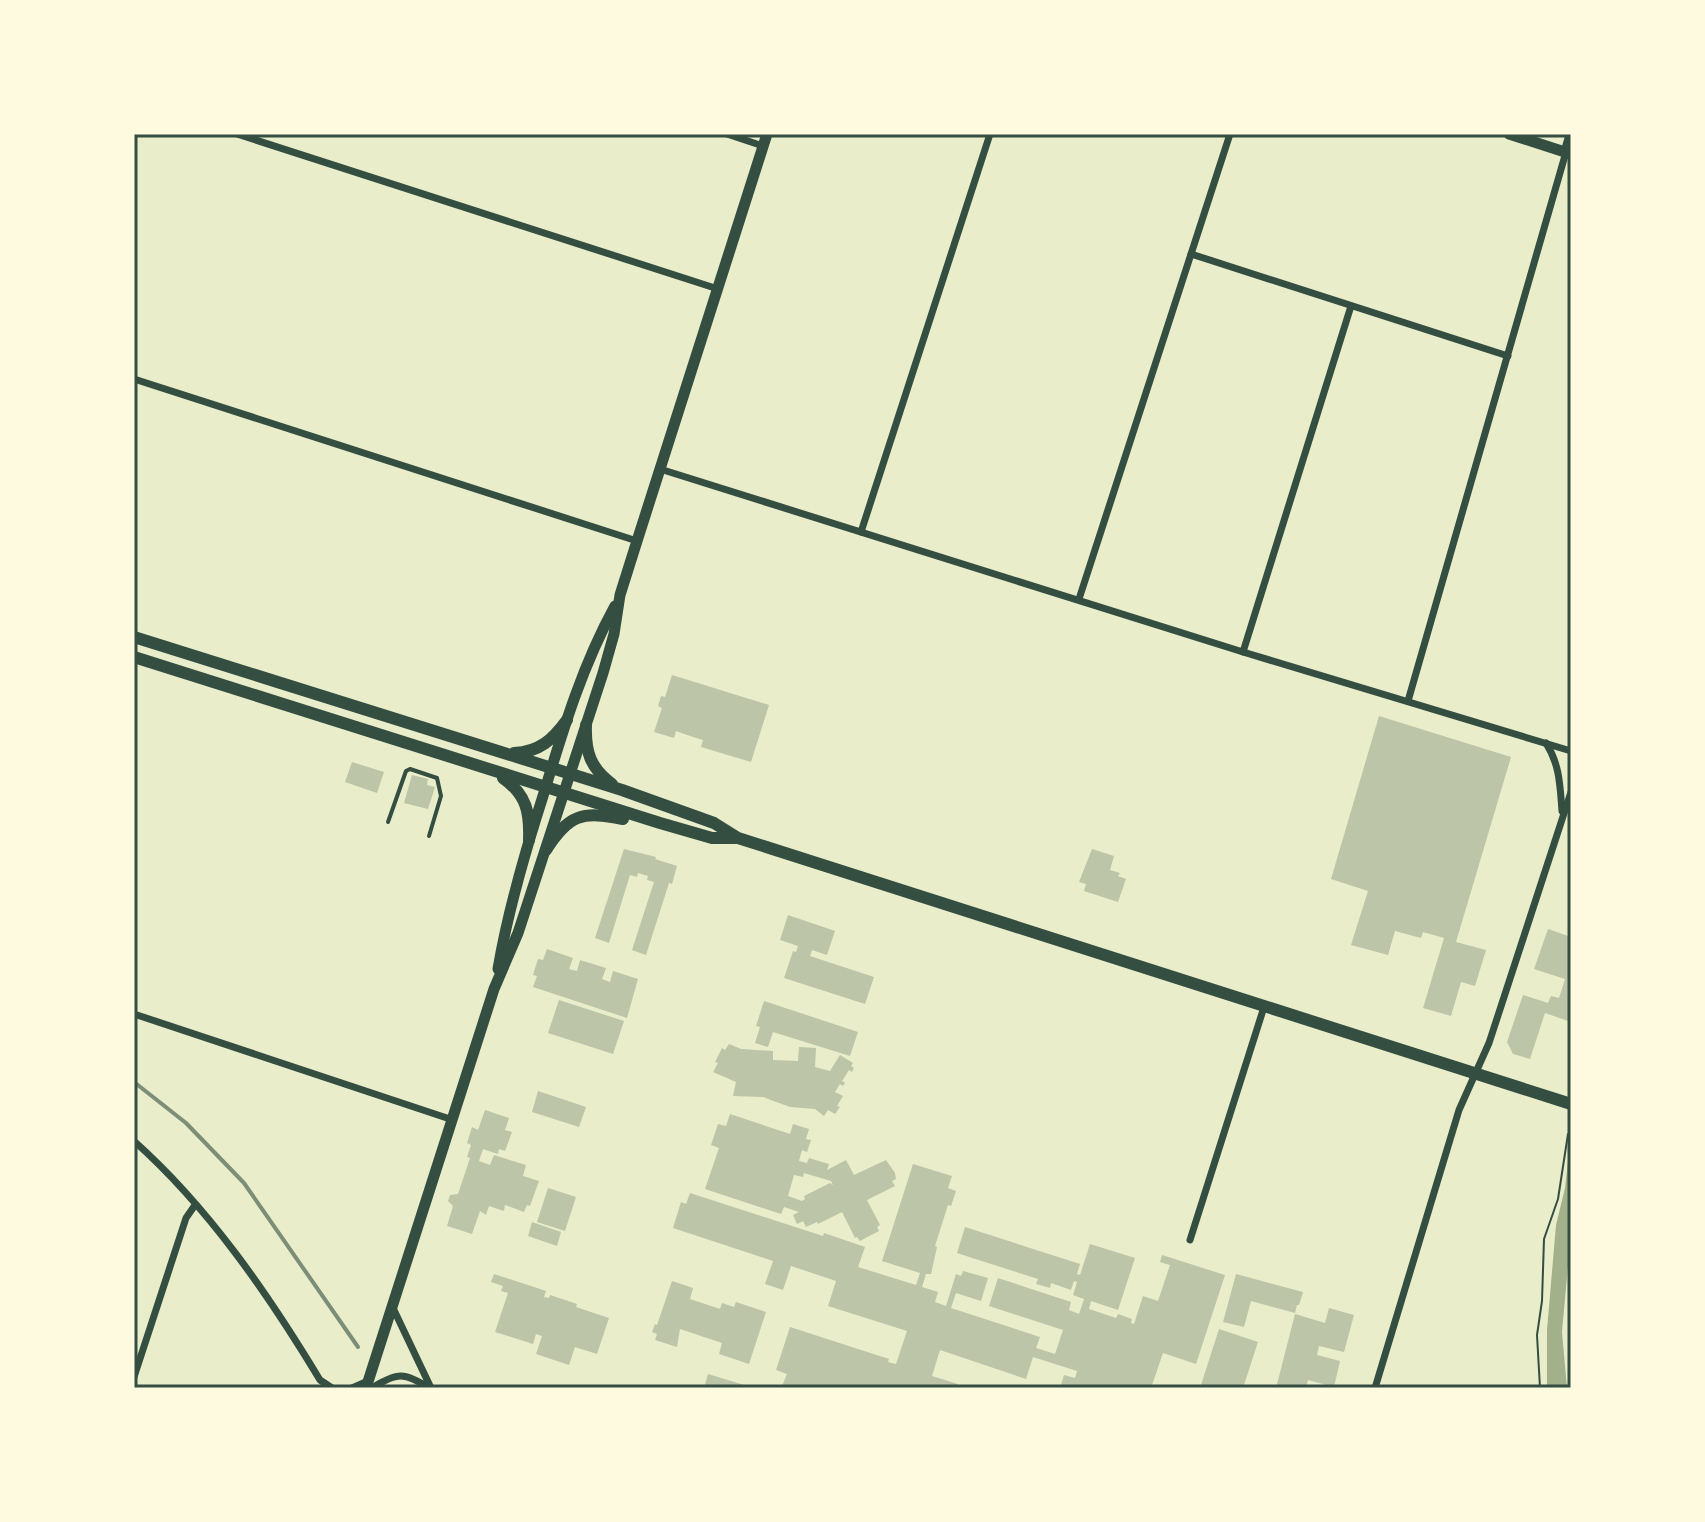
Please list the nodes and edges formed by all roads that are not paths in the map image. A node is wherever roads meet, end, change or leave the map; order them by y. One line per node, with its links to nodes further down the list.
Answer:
1 (237, 134): 10 (street)
2 (727, 134): 7 (street)
3 (990, 134): 15 (street)
4 (1230, 134): 9 (street)
5 (1509, 134): 8 (main road)
6 (1571, 135): 8 (main road)
7 (765, 140): 10 (main road)
8 (1568, 153): 12 (street)
9 (1191, 254): 11 (street); 18 (street)
10 (718, 289): 14 (main road)
11 (1351, 306): 12 (street); 20 (street)
12 (1508, 356): 22 (street)
13 (134, 379): 16 (street)
14 (660, 469): 15 (street); 16 (main road)
15 (861, 532): 18 (street)
16 (637, 541): 17 (main road)
17 (620, 595): 23 (main road); 24 (main road)
18 (1079, 599): 20 (street)
19 (134, 637): 27 (highway)
20 (1243, 652): 22 (street)
21 (134, 657): 29 (highway)
22 (1408, 701): 25 (street)
23 (567, 720): 27 (highway); 28 (main road)
24 (586, 725): 30 (main road); 32 (highway)
25 (1546, 743): 26 (street); 35 (street)
26 (1571, 751)
27 (503, 753): 28 (highway)
28 (551, 768): 30 (highway); 31 (main road)
29 (491, 770): 31 (highway); 40 (highway)
30 (570, 774): 32 (highway); 34 (main road)
31 (545, 787): 34 (highway); 40 (main road)
32 (622, 790): 39 (highway)
33 (1571, 792): 35 (street)
34 (564, 793): 36 (highway); 41 (main road)
35 (1562, 817): 45 (street)
36 (650, 820): 39 (highway); 41 (highway)
37 (388, 822): 38 (lane)
38 (429, 836)
39 (738, 838): 43 (highway)
40 (529, 840): 42 (main road)
41 (546, 850): 42 (main road)
42 (494, 989): 47 (main road)
43 (1264, 1007): 45 (highway); 50 (street)
44 (134, 1014): 47 (street)
45 (1475, 1074): 46 (highway); 57 (street)
46 (1571, 1104)
47 (453, 1120): 51 (main road)
48 (134, 1141): 49 (street)
49 (195, 1205): 52 (street); 54 (street)
50 (1190, 1240)
51 (393, 1308): 53 (main road); 56 (street)
52 (134, 1377)
53 (369, 1385): 55 (street); 56 (street)
54 (332, 1388)
55 (352, 1388)
56 (430, 1388)
57 (1375, 1388)

